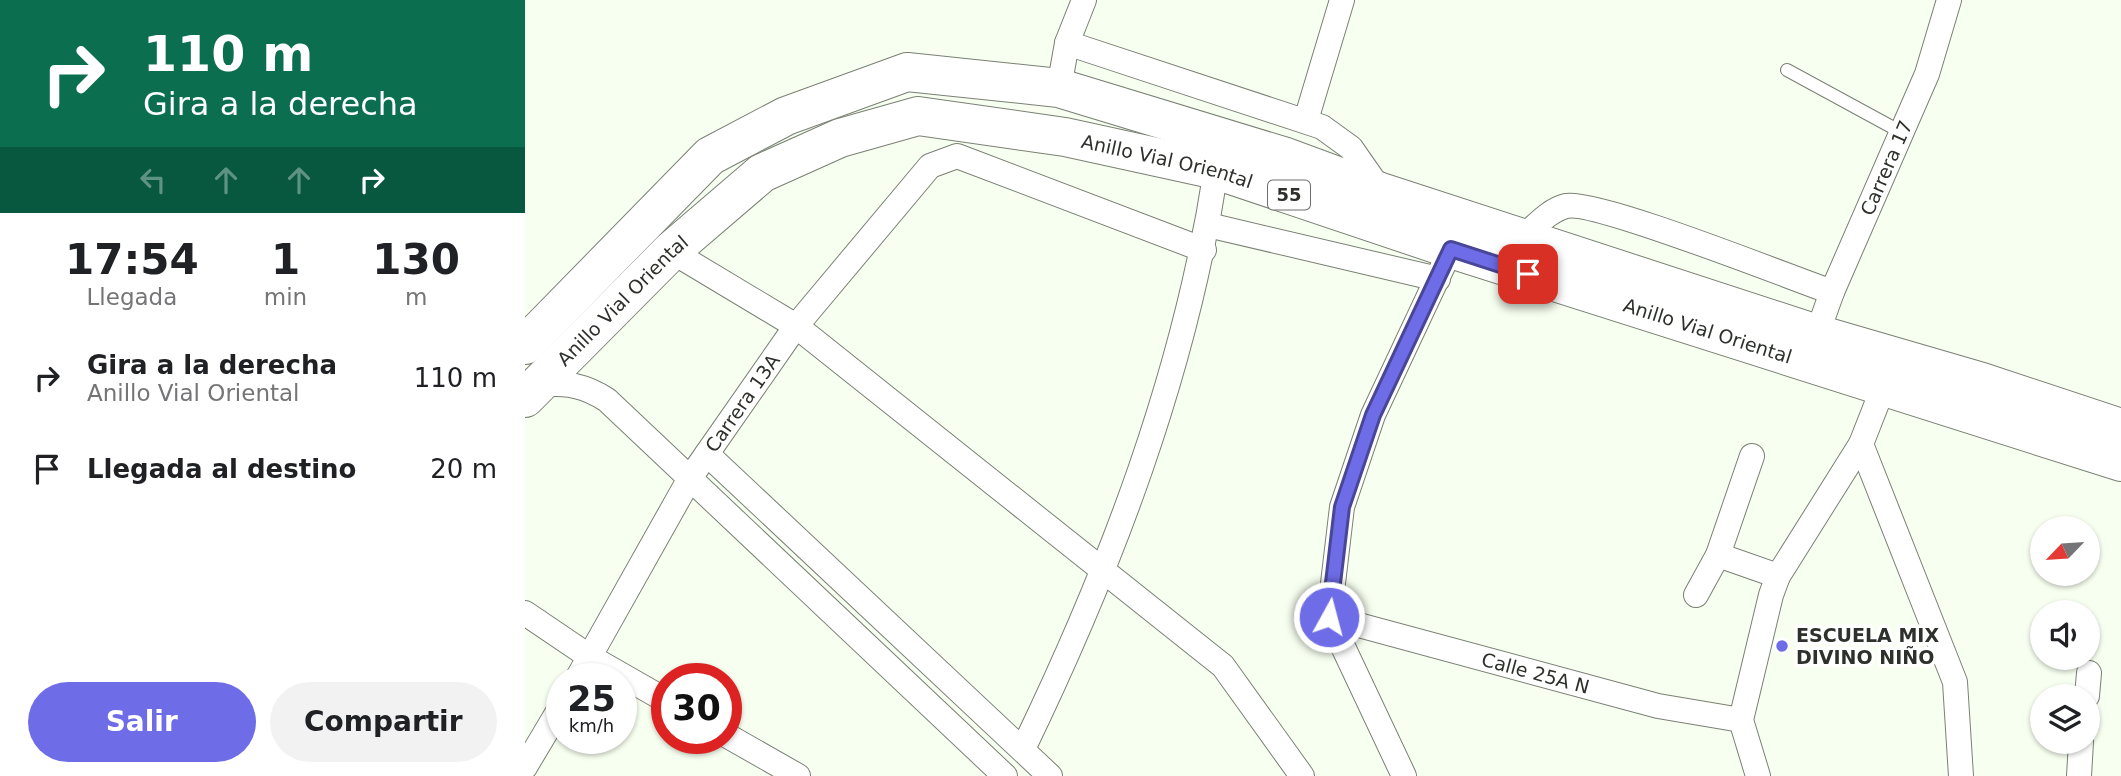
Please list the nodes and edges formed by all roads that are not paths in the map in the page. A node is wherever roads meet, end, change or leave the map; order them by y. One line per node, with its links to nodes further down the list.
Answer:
1 (1084, 0): 4 (street)
2 (1342, 0): 7 (street)
3 (1949, 0): 8 (street, Carrera 17)
4 (1067, 43): 6 (street); 7 (street)
5 (1787, 70): 8 (lane)
6 (1059, 88): 10 (highway, Anillo Vial Oriental / 55); 19 (highway, Anillo Vial Oriental / 55)
7 (1306, 120): 10 (street)
8 (1901, 132): 16 (street, Carrera 17)
9 (1216, 170): 11 (street); 14 (highway, Anillo Vial Oriental / 55); 15 (highway, Anillo Vial Oriental / 55)
10 (1381, 192): 12 (highway, Anillo Vial Oriental / 55)
11 (1207, 225): 13 (street); 15 (street)
12 (1522, 238): 16 (street); 18 (highway, Anillo Vial Oriental / 55)
13 (1204, 250): 17 (street, Carrera 13A); 29 (street)
14 (671, 251): 17 (street); 21 (highway, Anillo Vial Oriental / 55)
15 (1445, 264): 20 (highway, Anillo Vial Oriental / 55); 33 (street)
16 (1832, 292): 18 (street, Carrera 17)
17 (796, 326): 24 (street, Carrera 13A); 29 (street)
18 (1818, 334): 22 (highway, Anillo Vial Oriental / 55)
19 (525, 345)
20 (1883, 388): 23 (street); 26 (highway, Anillo Vial Oriental / 55)
21 (532, 391): 27 (street)
22 (2121, 428)
23 (1861, 444): 30 (street); 49 (street)
24 (707, 454): 27 (street, Carrera 13A); 40 (street)
25 (1752, 456): 28 (street)
26 (2121, 461)
27 (689, 478): 34 (street, Carrera 13A); 44 (street)
28 (1719, 555): 30 (street); 31 (street)
29 (1102, 571): 40 (street); 46 (street)
30 (1778, 576): 37 (street)
31 (1696, 595)
32 (525, 613): 34 (street)
33 (1329, 617): 37 (street, Calle 25A N); 47 (street)
34 (590, 657): 35 (street, Carrera 13A); 36 (street)
35 (586, 663)
36 (651, 692)
37 (1741, 720): 48 (street)
38 (546, 731): 42 (street)
39 (742, 744): 43 (street)
40 (1023, 749): 45 (street)
41 (2080, 754): 50 (street)
42 (525, 766)
43 (798, 776)
44 (1005, 776)
45 (1050, 776)
46 (1302, 776)
47 (1404, 776)
48 (1758, 776)
49 (1961, 776)
50 (2078, 776)

